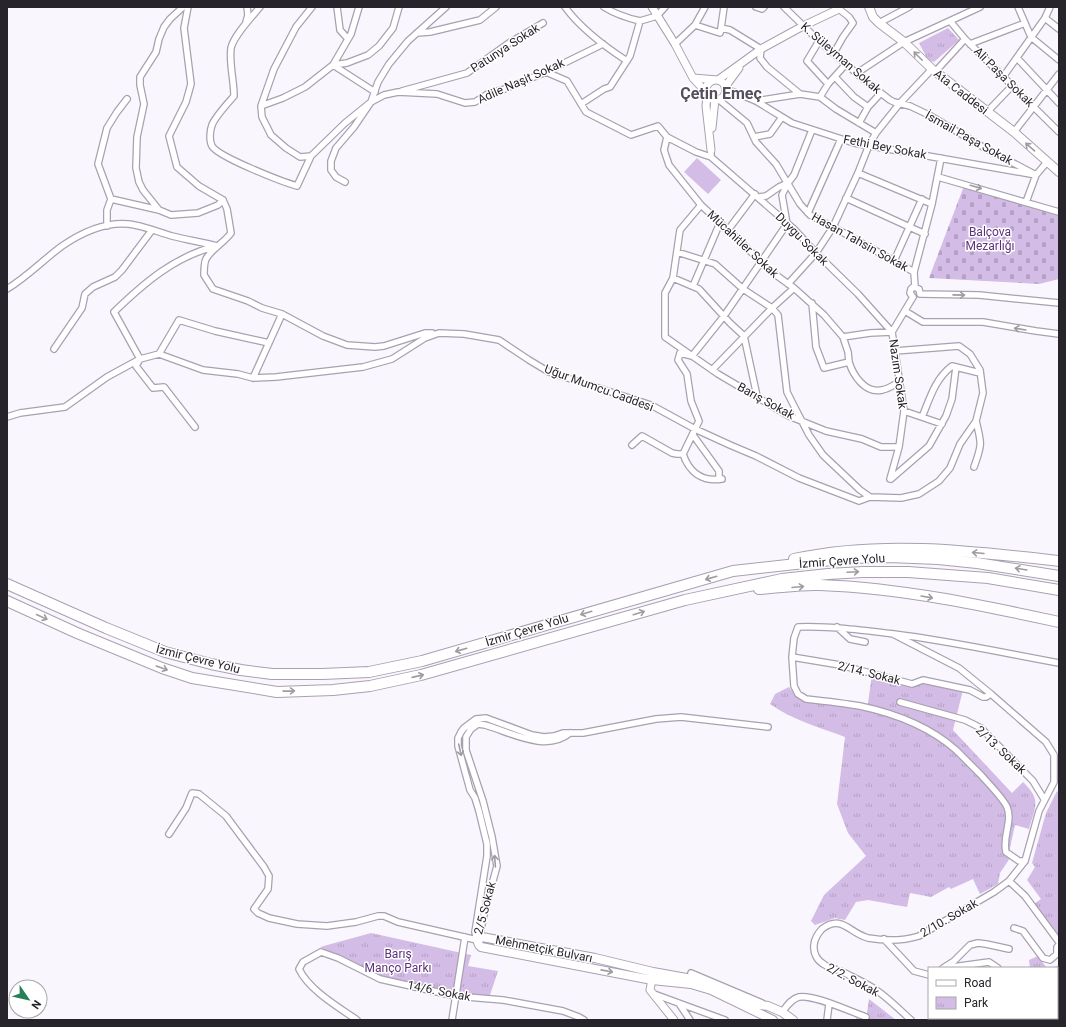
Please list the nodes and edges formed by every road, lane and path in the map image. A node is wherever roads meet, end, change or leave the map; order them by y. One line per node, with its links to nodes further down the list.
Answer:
1 (182, 7): 112 (street)
2 (188, 7): 107 (street)
3 (247, 7): 35 (street)
4 (260, 7): 35 (street)
5 (312, 7): 80 (street)
6 (337, 7): 40 (street)
7 (360, 7): 40 (street)
8 (400, 7): 54 (street)
9 (446, 7): 38 (street)
10 (496, 7): 38 (street)
11 (565, 7): 44 (street)
12 (604, 7): 28 (street)
13 (652, 7): 26 (street)
14 (665, 7): 26 (street)
15 (705, 7): 33 (street)
16 (724, 7): 36 (street)
17 (756, 7): 18 (street)
18 (764, 7)
19 (784, 7): 34 (street, K. Süleyman Sokak)
20 (869, 7): 31 (main road, Ata Caddesi)
21 (909, 7): 31 (street)
22 (980, 7): 29 (street)
23 (1018, 7): 32 (street)
24 (1050, 7): 27 (street)
25 (841, 8): 34 (street); 48 (street)
26 (657, 16): 28 (street); 45 (street)
27 (1045, 18): 37 (street); 39 (street)
28 (640, 21): 51 (street)
29 (950, 21): 41 (street, Ali Paşa Sokak); 43 (street)
30 (543, 23): 68 (street, Patunya Sokak)
31 (879, 23): 43 (main road, Ata Caddesi)
32 (1025, 23): 39 (street); 46 (street)
33 (695, 25): 36 (street); 45 (street)
34 (803, 26): 42 (street, K. Süleyman Sokak); 47 (street)
35 (243, 28): 95 (street)
36 (722, 28): 47 (street)
37 (1059, 29)
38 (417, 33): 67 (street)
39 (1032, 37): 49 (street); 50 (street)
40 (348, 39): 54 (street)
41 (965, 39): 46 (street, Ali Paşa Sokak); 55 (street)
42 (819, 41): 48 (street, K. Süleyman Sokak); 63 (street)
43 (904, 42): 55 (main road, Ata Caddesi, one-way to 43); 57 (street)
44 (604, 44): 51 (street); 56 (street, Adile Naşit Sokak)
45 (675, 44): 61 (street)
46 (970, 44): 60 (street, Ali Paşa Sokak)
47 (761, 49): 52 (street); 71 (street)
48 (834, 53): 53 (street, K. Süleyman Sokak)
49 (1017, 58): 60 (street); 66 (street)
50 (1059, 60)
51 (627, 61): 79 (street)
52 (744, 61): 62 (street); 65 (street)
53 (846, 64): 57 (street, K. Süleyman Sokak); 59 (street)
54 (333, 65): 67 (street); 80 (street)
55 (933, 71): 77 (street); 83 (main road, Ata Caddesi)
56 (546, 72): 68 (street, Adile Naşit Sokak); 79 (street)
57 (857, 73): 70 (street, K. Süleyman Sokak)
58 (1059, 74): 66 (street)
59 (835, 77): 63 (street); 82 (street, K. Süleyman Sokak)
60 (1003, 77): 64 (street, Ali Paşa Sokak)
61 (693, 78): 62 (street); 69 (street)
62 (718, 80): 65 (street); 69 (street)
63 (828, 84): 72 (street)
64 (1012, 86): 81 (street, Ali Paşa Sokak); 83 (street)
65 (725, 88): 74 (street); 75 (street, Fethi Bey Sokak)
66 (1046, 90): 78 (street); 81 (street)
67 (375, 92): 76 (street)
68 (398, 92): 76 (street, Adile Naşit Sokak)
69 (707, 93): 74 (street); 94 (street)
70 (881, 93): 77 (street, K. Süleyman Sokak); 82 (street)
71 (800, 94): 72 (street); 75 (street)
72 (820, 97): 85 (street)
73 (127, 99): 105 (street)
74 (717, 99): 91 (street, Hasan Tahsin Sokak); 94 (street)
75 (756, 101): 84 (street, Fethi Bey Sokak)
76 (371, 102): 95 (street); 102 (street)
77 (900, 103): 89 (street); 100 (street, İsmail Paşa Sokak)
78 (1059, 103)
79 (581, 104): 90 (street, Duygu Sokak)
80 (261, 106): 95 (street)
81 (1033, 106): 87 (street); 88 (street, Ali Paşa Sokak)
82 (868, 107): 85 (street)
83 (987, 112): 87 (main road, Ata Caddesi)
84 (782, 117): 86 (street, Fethi Bey Sokak); 91 (street)
85 (859, 123): 89 (street)
86 (812, 130): 92 (street, Fethi Bey Sokak); 103 (street)
87 (1014, 132): 97 (main road, Ata Caddesi, one-way to 87)
88 (1059, 132)
89 (876, 133): 93 (street)
90 (666, 137): 94 (street, Duygu Sokak); 110 (street, Mücahitler Sokak)
91 (754, 137): 103 (street, Hasan Tahsin Sokak)
92 (840, 139): 93 (street, Fethi Bey Sokak); 114 (street)
93 (869, 145): 96 (street, Fethi Bey Sokak); 99 (street)
94 (711, 153): 104 (street, Duygu Sokak)
95 (311, 156)
96 (940, 158): 100 (street, Fethi Bey Sokak); 101 (street)
97 (1047, 162): 98 (main road, Ata Caddesi); 100 (street)
98 (1059, 172)
99 (858, 173): 106 (street); 108 (street)
100 (1036, 175): 109 (street)
101 (938, 177): 109 (street, one-way to 109); 111 (street)
102 (345, 182)
103 (788, 184): 104 (street); 114 (street, Hasan Tahsin Sokak); 115 (street)
104 (757, 196): 115 (street, Duygu Sokak); 120 (street)
105 (111, 198): 112 (street); 116 (street)
106 (846, 198): 117 (street); 118 (street)
107 (223, 200): 112 (street); 122 (street)
108 (922, 200): 111 (street); 118 (street)
109 (1026, 202): 113 (street)
110 (701, 204): 120 (street, Mücahitler Sokak); 123 (street)
111 (932, 204): 121 (street)
112 (160, 210)
113 (1059, 212)
114 (808, 213): 117 (street, Hasan Tahsin Sokak)
115 (787, 224): 124 (street, Duygu Sokak); 127 (street)
116 (107, 226): 119 (street); 134 (street)
117 (833, 227): 124 (street); 126 (street, Hasan Tahsin Sokak)
118 (910, 227): 121 (street); 126 (street)
119 (152, 230): 122 (street); 150 (street)
120 (728, 230): 125 (street); 127 (street, Mücahitler Sokak)
121 (925, 234): 128 (street)
122 (217, 246): 142 (street); 154 (street)
123 (677, 252): 125 (street); 129 (street)
124 (816, 253): 130 (street); 144 (street, Duygu Sokak)
125 (704, 260): 131 (street); 135 (street)
126 (894, 261): 128 (street, Hasan Tahsin Sokak)
127 (760, 262): 130 (street, Mücahitler Sokak); 135 (street)
128 (914, 272): 132 (street)
129 (673, 278): 131 (street); 153 (street, Barış Sokak)
130 (788, 284): 133 (street, Mücahitler Sokak)
131 (693, 286): 143 (street)
132 (915, 287): 136 (street); 137 (street)
133 (794, 288): 138 (street, Mücahitler Sokak); 140 (street)
134 (7, 289)
135 (743, 289): 140 (street); 143 (street)
136 (920, 294): 137 (street); 139 (street, one-way to 139)
137 (913, 297): 141 (street, Nazım Sokak)
138 (812, 303): 148 (street, Mücahitler Sokak); 155 (street)
139 (1059, 303)
140 (772, 308): 147 (street); 165 (street)
141 (905, 311): 144 (street, Nazım Sokak); 146 (street, one-way to 141)
142 (282, 314): 145 (street); 149 (street)
143 (724, 316): 147 (street); 153 (street)
144 (892, 332): 148 (street); 151 (street, Nazım Sokak)
145 (439, 333): 159 (street, Uğur Mumcu Caddesi); 169 (street, Uğur Mumcu Caddesi)
146 (1059, 334)
147 (744, 336): 157 (street); 161 (street)
148 (843, 337): 155 (street)
149 (269, 343): 152 (street); 159 (street)
150 (54, 349)
151 (895, 351): 158 (street); 160 (street, Nazım Sokak)
152 (159, 354): 154 (street); 159 (street, Uğur Mumcu Caddesi)
153 (692, 356): 157 (street, Barış Sokak); 169 (street)
154 (140, 359): 163 (street); 168 (street)
155 (848, 362): 160 (street)
156 (956, 367): 158 (street); 164 (street); 167 (street)
157 (712, 370): 161 (street, Barış Sokak)
158 (980, 373): 166 (street)
159 (253, 378)
160 (899, 382): 162 (street, Nazım Sokak)
161 (757, 396): 165 (street, Barış Sokak)
162 (904, 411): 164 (street); 171 (street, Nazım Sokak)
163 (7, 417)
164 (922, 417): 167 (street)
165 (802, 421): 171 (street, Barış Sokak); 174 (street)
166 (976, 421): 173 (street); 174 (street, Uğur Mumcu Caddesi)
167 (942, 424): 171 (street, Nazım Sokak)
168 (195, 427)
169 (694, 432): 172 (street); 172 (street); 174 (street, Uğur Mumcu Caddesi)
170 (632, 445): 172 (street)
171 (899, 447)
172 (683, 454)
173 (974, 467)
174 (870, 497)
175 (1059, 562): 176 (highway, one-way to 176)
176 (733, 571): 177 (highway, İzmir Çevre Yolu, one-way to 176); 178 (highway, İzmir Çevre Yolu, one-way to 178)
177 (1059, 576)
178 (7, 584)
179 (731, 590): 180 (highway, İzmir Çevre Yolu, one-way to 180); 181 (highway, İzmir Çevre Yolu, one-way to 179); 182 (highway, one-way to 182)
180 (1059, 590)
181 (7, 601)
182 (1059, 622)
183 (837, 627): 184 (street); 185 (street); 186 (street)
184 (893, 634): 187 (street); 188 (street)
185 (865, 642)
186 (792, 657): 188 (street, 2/14. Sokak); 196 (street)
187 (1059, 662)
188 (991, 694): 192 (street)
189 (900, 702): 194 (street, 2/13. Sokak)
190 (768, 727): 191 (street, 2/5 Sokak)
191 (570, 733): 202 (street, 2/5 Sokak, one-way to 191); 202 (street, 2/5 Sokak, one-way to 202)
192 (1054, 782): 193 (street); 194 (street)
193 (1059, 786)
194 (1044, 799): 196 (street)
195 (169, 834): 200 (street)
196 (1025, 861): 197 (street, 2/10. Sokak)
197 (1009, 881): 201 (street, 2/10. Sokak); 203 (street)
198 (1014, 928): 203 (street)
199 (818, 932): 201 (street, 2/10. Sokak); 226 (street, 2/2. Sokak)
200 (465, 937): 202 (street); 212 (street)
201 (884, 939): 208 (street)
202 (477, 940): 209 (main road, Mehmetçik Bulvarı)
203 (1059, 943)
204 (1009, 949): 205 (street)
205 (945, 967)
206 (952, 967): 207 (street)
207 (996, 967)
208 (928, 975)
209 (653, 976): 210 (main road, Mehmetçik Bulvarı); 211 (street)
210 (691, 982): 215 (main road, Mehmetçik Bulvarı); 223 (main road, Mehmetçik Bulvarı)
211 (653, 994): 213 (street); 220 (street)
212 (455, 996): 217 (street, 14/6. Sokak); 218 (street); 219 (street, 14/6. Sokak)
213 (680, 1004): 221 (street); 222 (street)
214 (829, 1004): 215 (street); 216 (street); 225 (street)
215 (782, 1012): 224 (main road, Mehmetçik Bulvarı)
216 (866, 1017)
217 (357, 1020)
218 (452, 1020)
219 (584, 1020)
220 (674, 1020)
221 (690, 1020)
222 (725, 1020)
223 (773, 1020)
224 (793, 1020)
225 (827, 1020)
226 (911, 1020)

